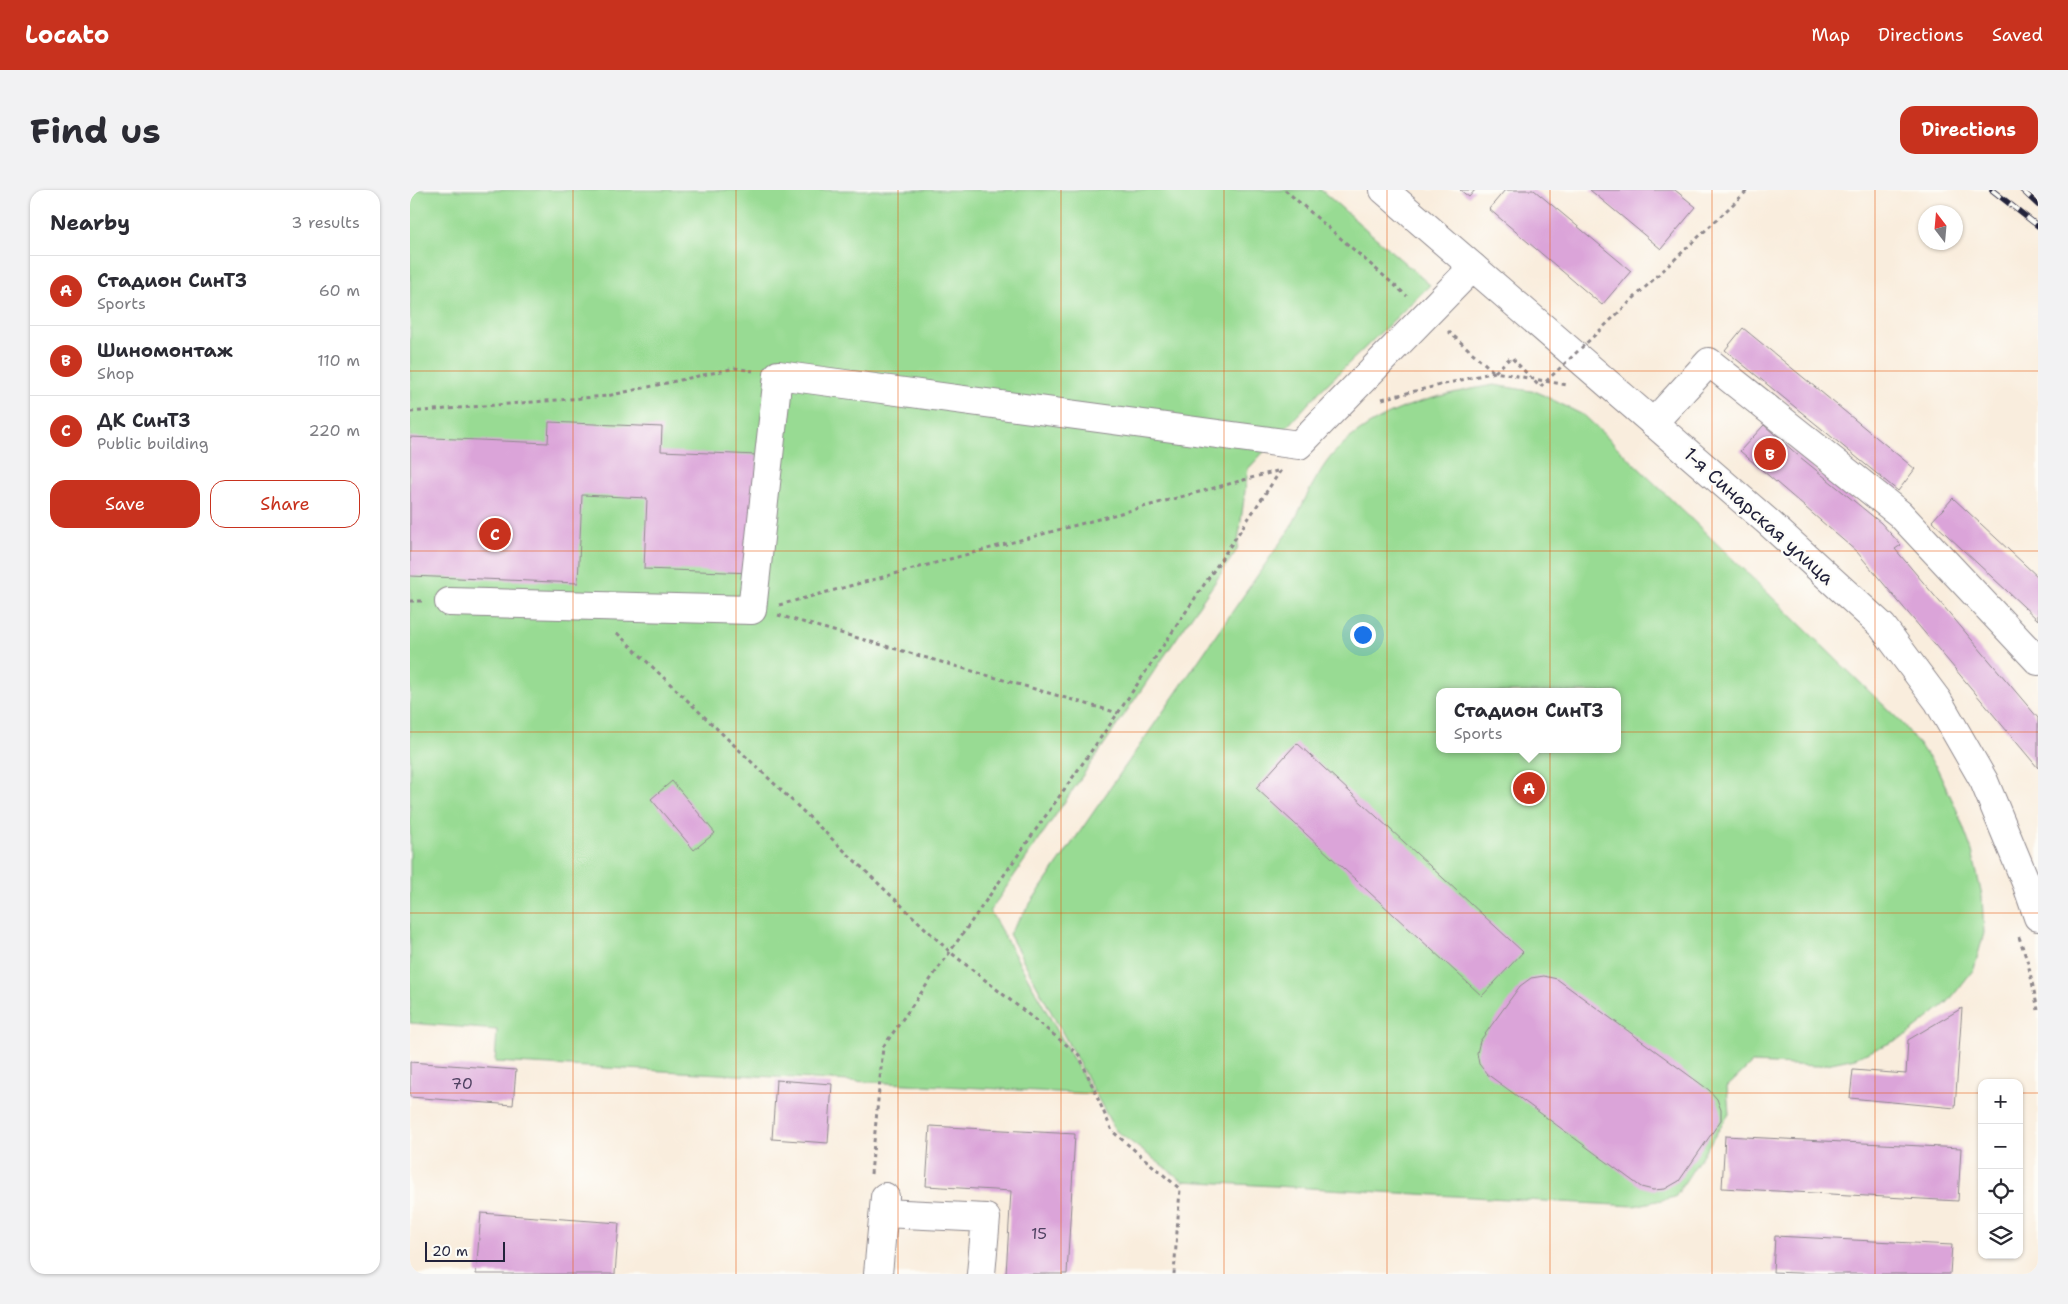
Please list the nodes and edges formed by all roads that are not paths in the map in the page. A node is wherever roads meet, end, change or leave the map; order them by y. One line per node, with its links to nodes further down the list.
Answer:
1 (1384, 190): 2 (street, 1-я Синарская улица)
2 (1473, 267): 3 (street, 1-я Синарская улица); 4 (street)
3 (1653, 422): 5 (street); 6 (street, 1-я Синарская улица)
4 (449, 602)
5 (2038, 661)
6 (2038, 917)
7 (878, 1274): 8 (street)
8 (981, 1274)

